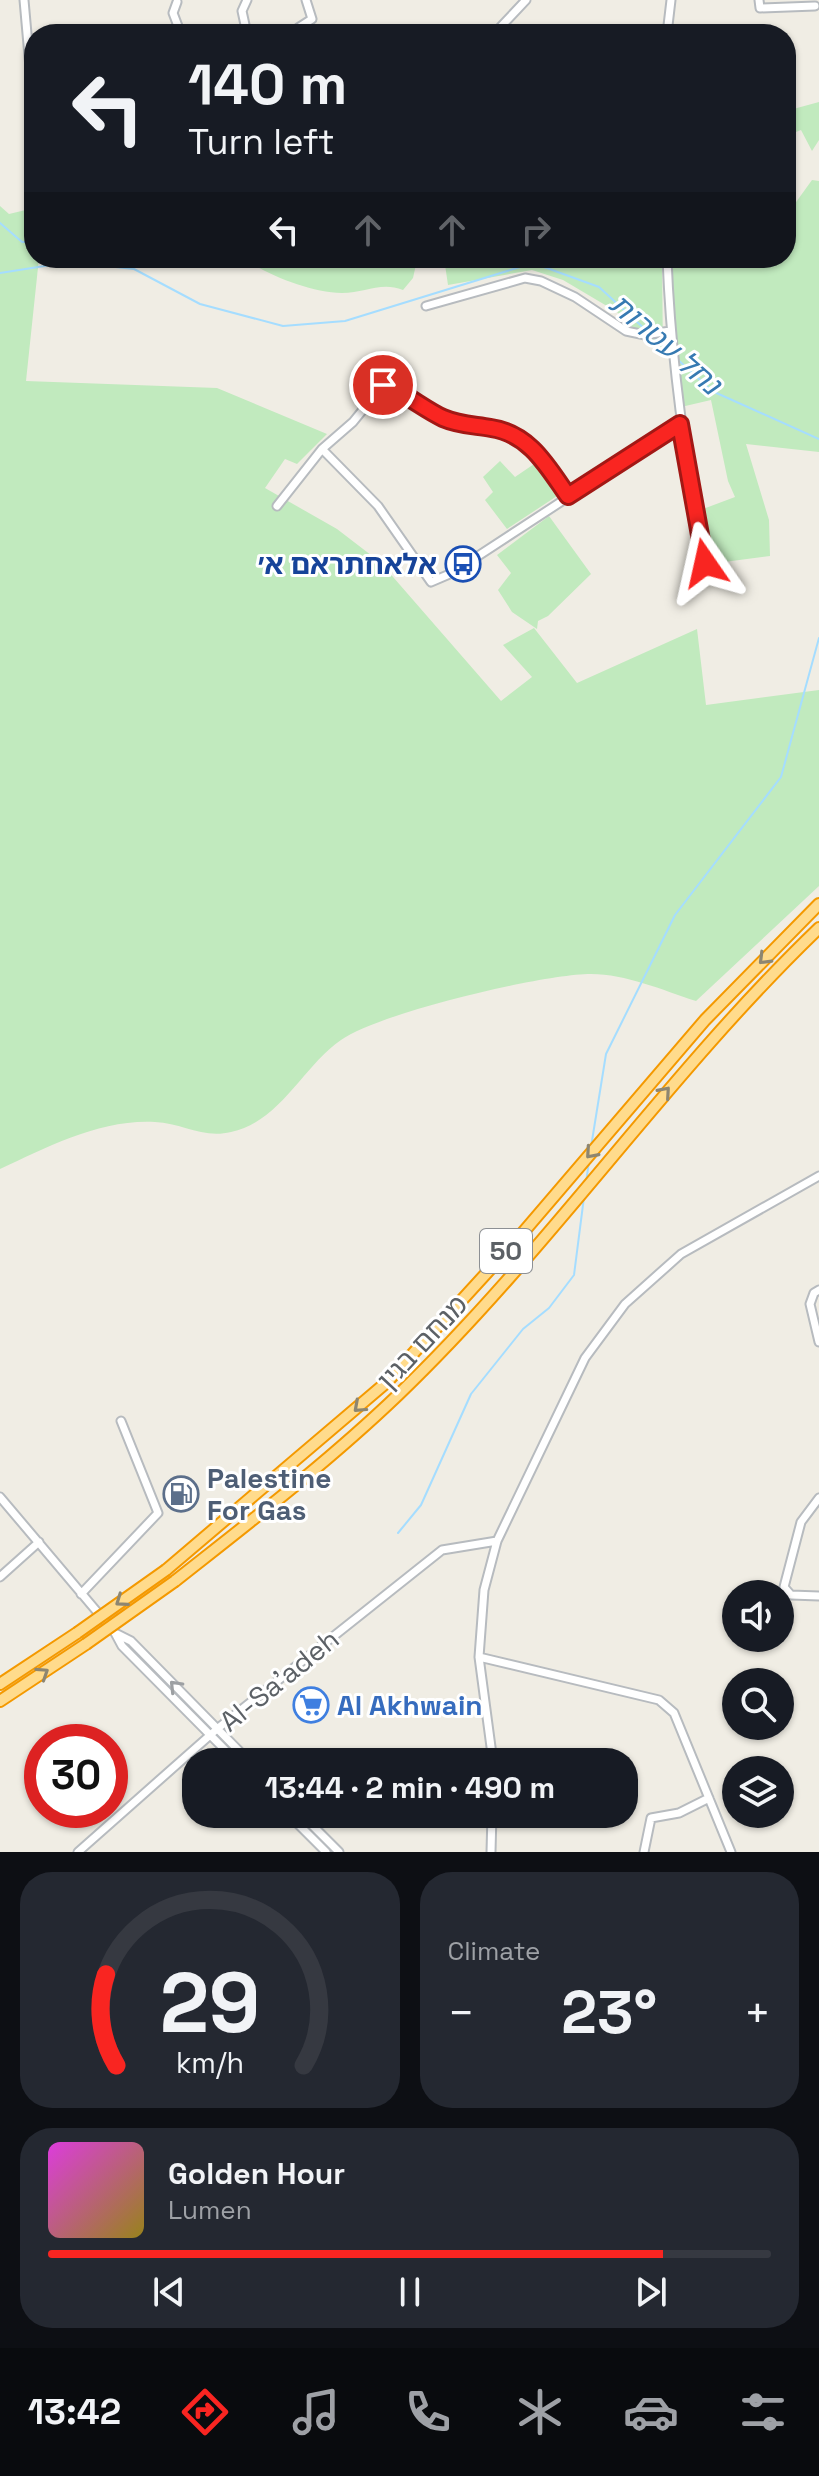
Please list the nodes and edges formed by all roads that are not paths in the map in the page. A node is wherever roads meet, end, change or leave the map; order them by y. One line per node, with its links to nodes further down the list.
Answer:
1 (24, 0): 9 (street)
2 (247, 0): 11 (street)
3 (306, 0): 12 (street)
4 (526, 0): 13 (street)
5 (671, 0): 14 (street)
6 (759, 0): 8 (street)
7 (177, 2): 10 (street)
8 (815, 6)
9 (26, 24)
10 (177, 24)
11 (245, 24)
12 (304, 24)
13 (503, 24)
14 (668, 24)
15 (667, 268): 17 (street)
16 (426, 306): 17 (street)
17 (670, 331): 18 (street)
18 (680, 424): 20 (street); 22 (street)
19 (322, 449): 20 (street); 20 (street); 21 (street)
20 (568, 496)
21 (277, 506)
22 (705, 563)
23 (819, 904): 37 (highway, מנחם בגין / 50, one-way to 37, bridge)
24 (819, 928): 38 (highway, מנחם בגין / 50, one-way to 24, bridge)
25 (819, 1176): 31 (street)
26 (819, 1290): 27 (street)
27 (819, 1342)
28 (121, 1421): 34 (street)
29 (0, 1497): 32 (street)
30 (819, 1498): 35 (street)
31 (497, 1541): 36 (street); 39 (street, Al-Sa'adeh)
32 (39, 1542): 33 (street); 34 (street)
33 (0, 1577)
34 (81, 1594): 39 (street)
35 (819, 1596)
36 (479, 1657): 42 (street); 43 (street)
37 (0, 1684)
38 (0, 1701)
39 (214, 1732): 40 (street); 41 (street); 47 (street, Al-Sa'adeh)
40 (226, 1748)
41 (233, 1748)
42 (491, 1748)
43 (709, 1798): 51 (street); 52 (street)
44 (302, 1828): 48 (street)
45 (315, 1828): 49 (street)
46 (492, 1828): 50 (street)
47 (78, 1852)
48 (326, 1852)
49 (339, 1852)
50 (491, 1852)
51 (644, 1852)
52 (731, 1852)

